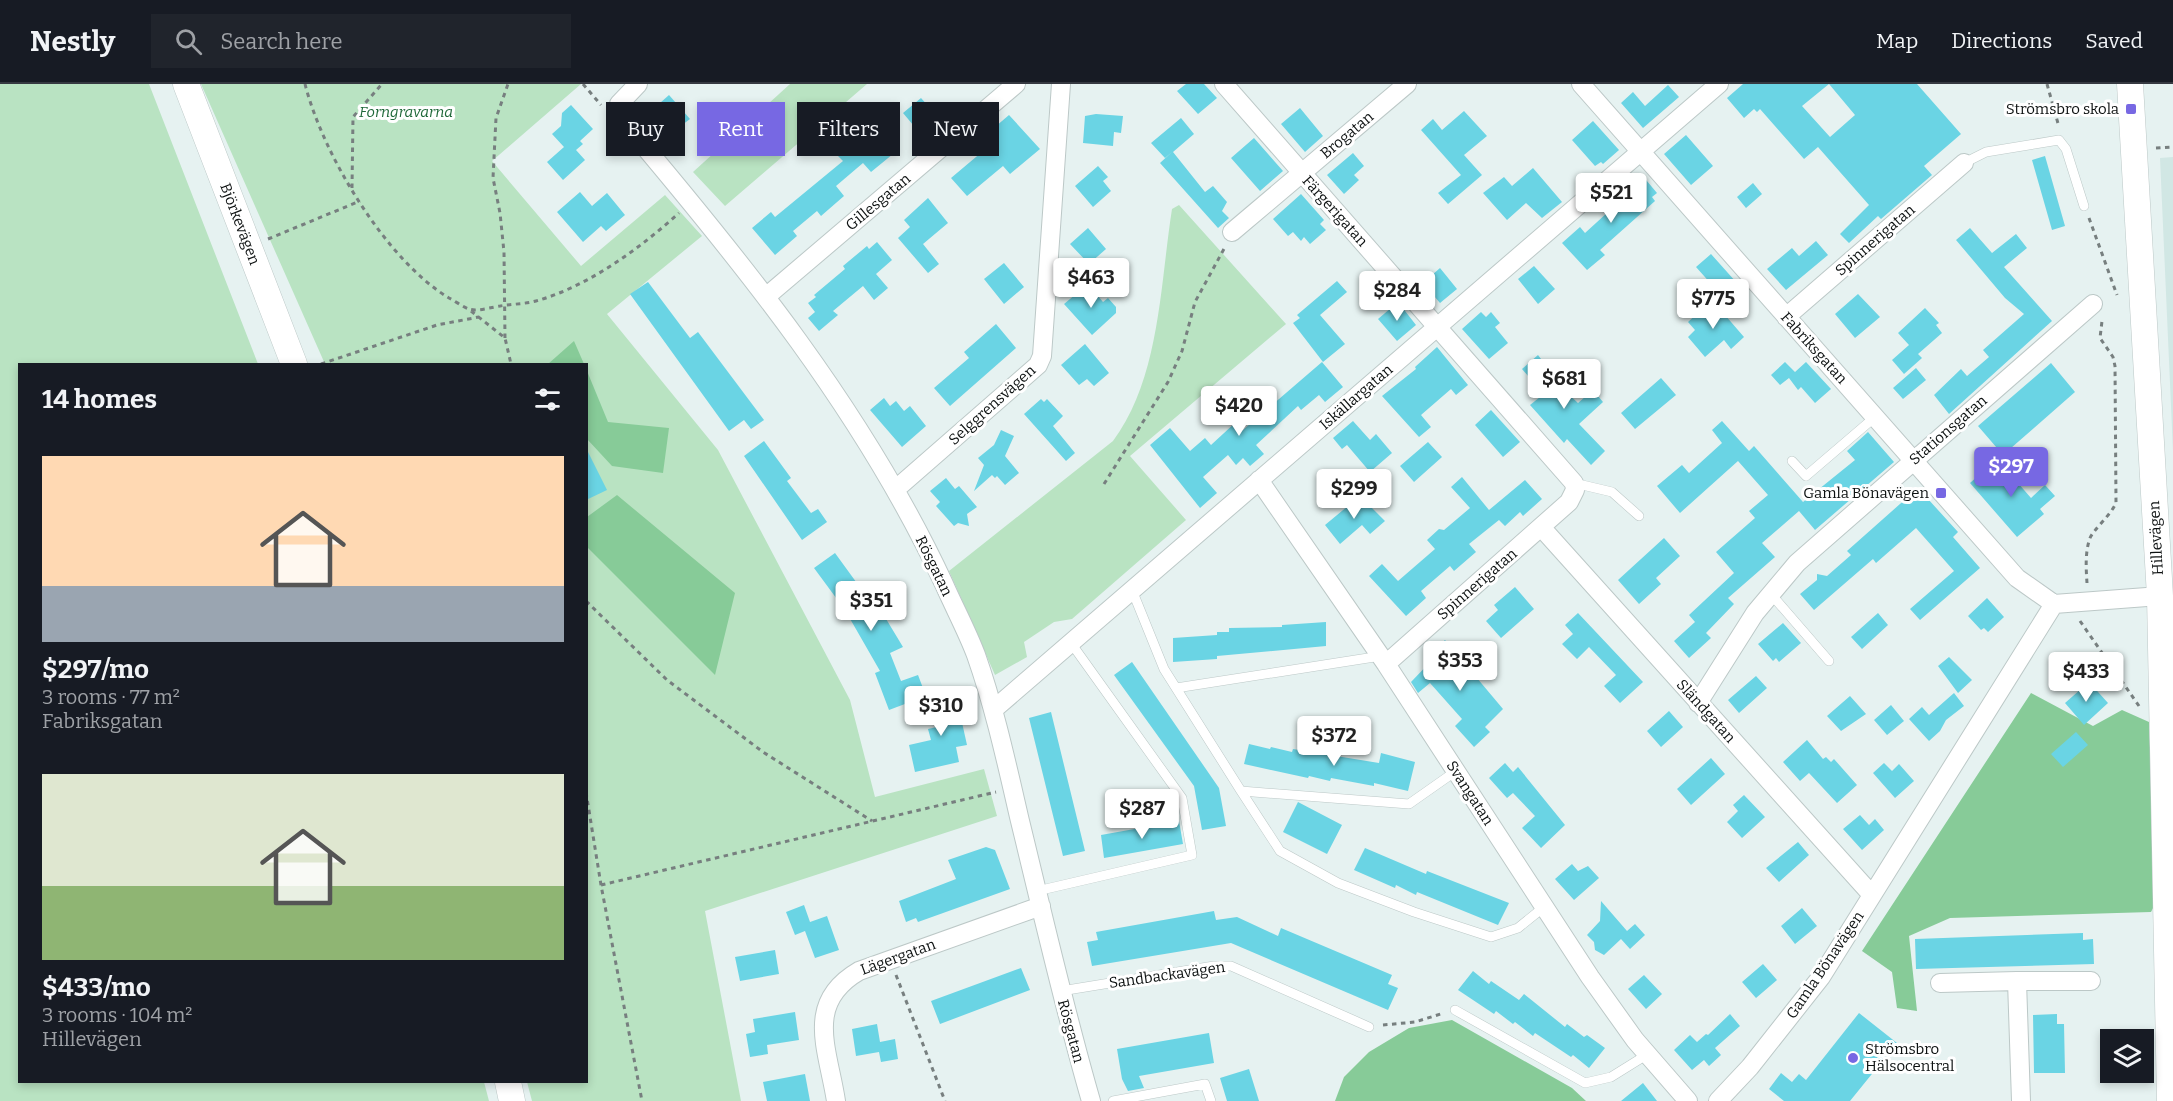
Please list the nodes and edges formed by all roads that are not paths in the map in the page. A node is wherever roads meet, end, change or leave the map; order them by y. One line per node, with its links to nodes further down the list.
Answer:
1 (186, 84): 19 (street, Björkevägen)
2 (639, 84): 15 (street, Rösgatan)
3 (1016, 84): 15 (street, Gillesgatan)
4 (1061, 84): 25 (street, Selggrensvägen)
5 (1224, 84): 12 (street, Färgerigatan)
6 (1407, 84): 12 (street, Brogatan)
7 (1581, 84): 10 (street, Fabriksgatan)
8 (1719, 84): 10 (street, Iskällargatan)
9 (2130, 84): 30 (street, Hillevägen)
10 (1640, 152): 17 (street, Fabriksgatan); 18 (street, Iskällargatan)
11 (1964, 163): 13 (lane); 17 (street, Spinnerigatan)
12 (1302, 174): 14 (street, Brogatan); 18 (street, Färgerigatan)
13 (2085, 206)
14 (1232, 232)
15 (768, 296): 25 (street, Rösgatan)
16 (2098, 311): 22 (street, Stationsgatan)
17 (1786, 317): 20 (street, Fabriksgatan)
18 (1438, 326): 23 (street, Iskällargatan); 24 (street, Färgerigatan)
19 (294, 363)
20 (1875, 417): 21 (lane); 22 (street, Fabriksgatan)
21 (1792, 461)
22 (1913, 461): 29 (street, Stationsgatan); 31 (street, Fabriksgatan)
23 (1259, 480): 28 (street, Iskällargatan); 33 (street, Svangatan)
24 (1574, 483): 26 (lane); 27 (street)
25 (896, 489): 37 (street, Rösgatan)
26 (1639, 516)
27 (1541, 527): 33 (street, Spinnerigatan); 36 (street, Sländgatan)
28 (1132, 590): 32 (street, Iskällargatan); 35 (lane)
29 (1770, 593): 34 (lane); 36 (street, Stationsgatan)
30 (2160, 596): 31 (street); 40 (street, Hillevägen)
31 (2054, 604): 41 (street, Gamla Bönavägen)
32 (1071, 643): 37 (street, Iskällargatan); 42 (lane)
33 (1384, 660): 35 (lane); 38 (street, Svangatan)
34 (1829, 661)
35 (1176, 688): 39 (lane)
36 (1698, 703): 41 (street, Sländgatan)
37 (993, 710): 42 (street, Rösgatan)
38 (1456, 771): 39 (lane); 43 (street, Svangatan)
39 (1241, 791): 43 (lane)
40 (2168, 808): 60 (street, Hillevägen)
41 (1872, 895): 58 (street, Gamla Bönavägen)
42 (1039, 898): 47 (street, Rösgatan); 53 (street, Lägergatan)
43 (1544, 907): 50 (street, Svangatan)
44 (2018, 981): 45 (street); 46 (street); 59 (street)
45 (2091, 981)
46 (1940, 982)
47 (1061, 991): 49 (lane, Sandbackavägen); 54 (street, Rösgatan)
48 (1455, 1010): 50 (lane)
49 (1369, 1027)
50 (1648, 1054): 57 (street, Svangatan)
51 (507, 1083): 52 (street)
52 (512, 1101)
53 (836, 1101)
54 (1091, 1101)
55 (1115, 1101): 56 (lane)
56 (1211, 1101)
57 (1688, 1101)
58 (1718, 1101)
59 (2021, 1101)
60 (2170, 1101)

